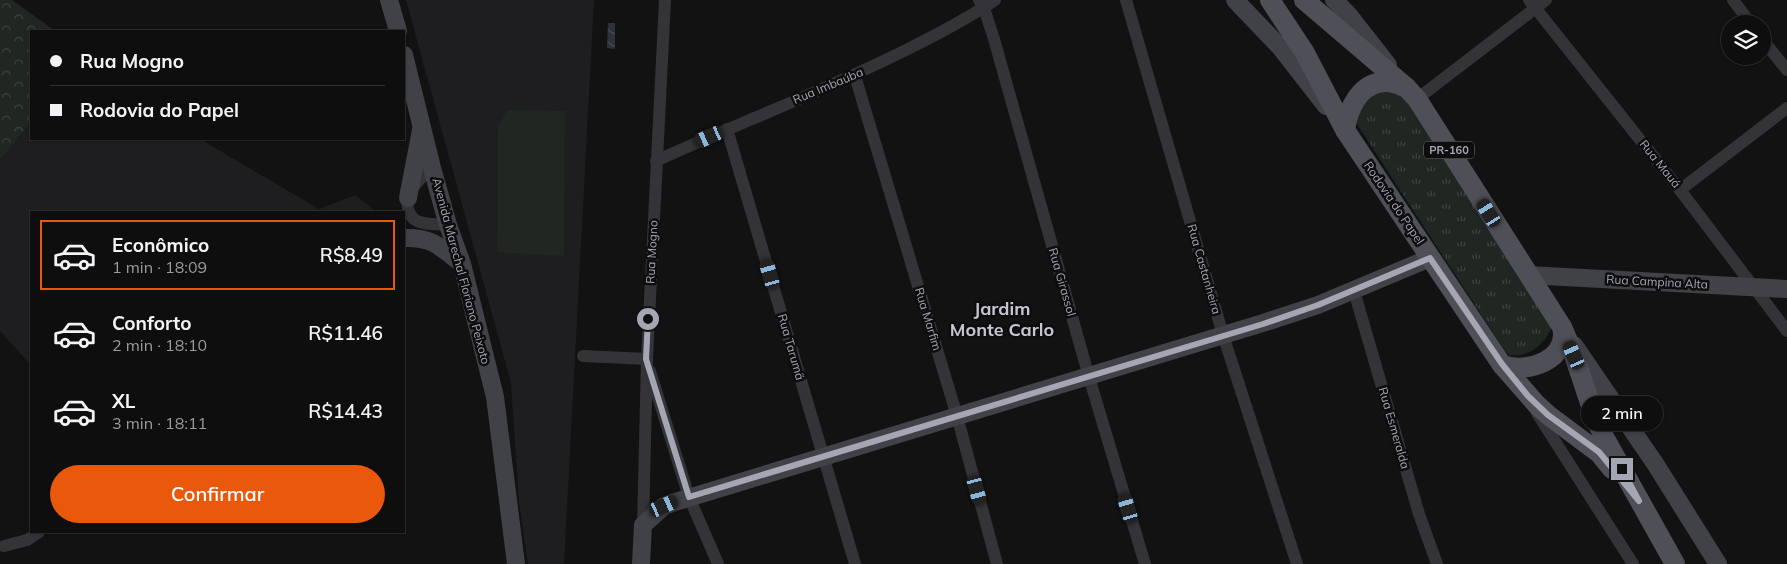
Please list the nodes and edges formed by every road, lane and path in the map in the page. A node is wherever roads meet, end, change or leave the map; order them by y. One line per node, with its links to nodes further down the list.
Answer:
1 (390, 0): 14 (main road)
2 (665, 0): 24 (street, Rua Mogno)
3 (995, 0): 11 (street, Rua Imbaúba)
4 (1126, 0): 40 (street, Rua Castanheira)
5 (1235, 0): 23 (main road)
6 (1270, 0): 23 (main road, Rodovia do Papel / PR-160)
7 (1304, 0): 19 (main road, Rodovia do Papel / PR-160)
8 (1334, 0): 19 (main road)
9 (1546, 0): 12 (street)
10 (1733, 0): 13 (street)
11 (982, 4): 18 (street, Rua Imbaúba); 44 (street, Rua Girassol)
12 (1532, 5): 19 (street); 26 (street, Rua Mauá)
13 (1744, 15)
14 (398, 30)
15 (1771, 50): 17 (street)
16 (405, 59): 21 (main road, Avenida Marechal Floriano Peixoto)
17 (1787, 70)
18 (855, 76): 22 (street, Rua Imbaúba); 45 (street, Rua Marfim)
19 (1411, 93): 23 (main road); 34 (main road, Rodovia do Papel / PR-160)
20 (1787, 108): 26 (street)
21 (422, 124): 25 (main road, Avenida Marechal Floriano Peixoto); 27 (main road)
22 (727, 129): 24 (street, Rua Imbaúba); 46 (street, Rua Tarumã)
23 (1345, 130): 32 (main road, Rodovia do Papel / PR-160)
24 (656, 161): 42 (street, Rua Mogno)
25 (432, 168): 27 (street); 29 (main road, Avenida Marechal Floriano Peixoto)
26 (1680, 190): 35 (street, Rua Mauá)
27 (408, 198): 28 (street)
28 (411, 217): 29 (street); 30 (street)
29 (448, 225): 33 (main road, Avenida Marechal Floriano Peixoto)
30 (405, 229)
31 (405, 238): 33 (main road)
32 (1430, 258): 37 (main road); 43 (main road, Rodovia do Papel / PR-160)
33 (462, 264): 52 (main road, Avenida Marechal Floriano Peixoto)
34 (1528, 275): 35 (main road, Rua Campina Alta); 38 (main road, Rodovia do Papel / PR-160)
35 (1753, 286): 36 (main road, Rua Campina Alta); 39 (street, Rua Mauá)
36 (1787, 288)
37 (1354, 290): 40 (main road); 59 (street, Rua Esmeralda)
38 (1562, 327): 43 (main road); 48 (main road, Rodovia do Papel / PR-160); 62 (main road)
39 (1787, 330)
40 (1223, 335): 44 (main road); 58 (street, Rua Castanheira)
41 (583, 356): 42 (street)
42 (646, 359): 47 (street); 49 (street, Rua Mogno)
43 (1502, 364): 48 (main road, Rodovia do Papel / PR-160); 60 (street)
44 (1089, 377): 45 (main road); 57 (street, Rua Girassol)
45 (957, 416): 46 (main road); 56 (street, Rua Marfim)
46 (823, 457): 47 (main road); 55 (street, Rua Tarumã)
47 (689, 497): 49 (main road); 54 (street)
48 (1639, 501): 61 (main road, Rodovia do Papel / PR-160)
49 (643, 525): 53 (main road, Rua Mogno)
50 (38, 533): 51 (street)
51 (4, 546)
52 (514, 559)
53 (641, 564)
54 (718, 564)
55 (855, 564)
56 (996, 564)
57 (1145, 564)
58 (1296, 564)
59 (1437, 564)
60 (1633, 564)
61 (1675, 564)
62 (1718, 564)

